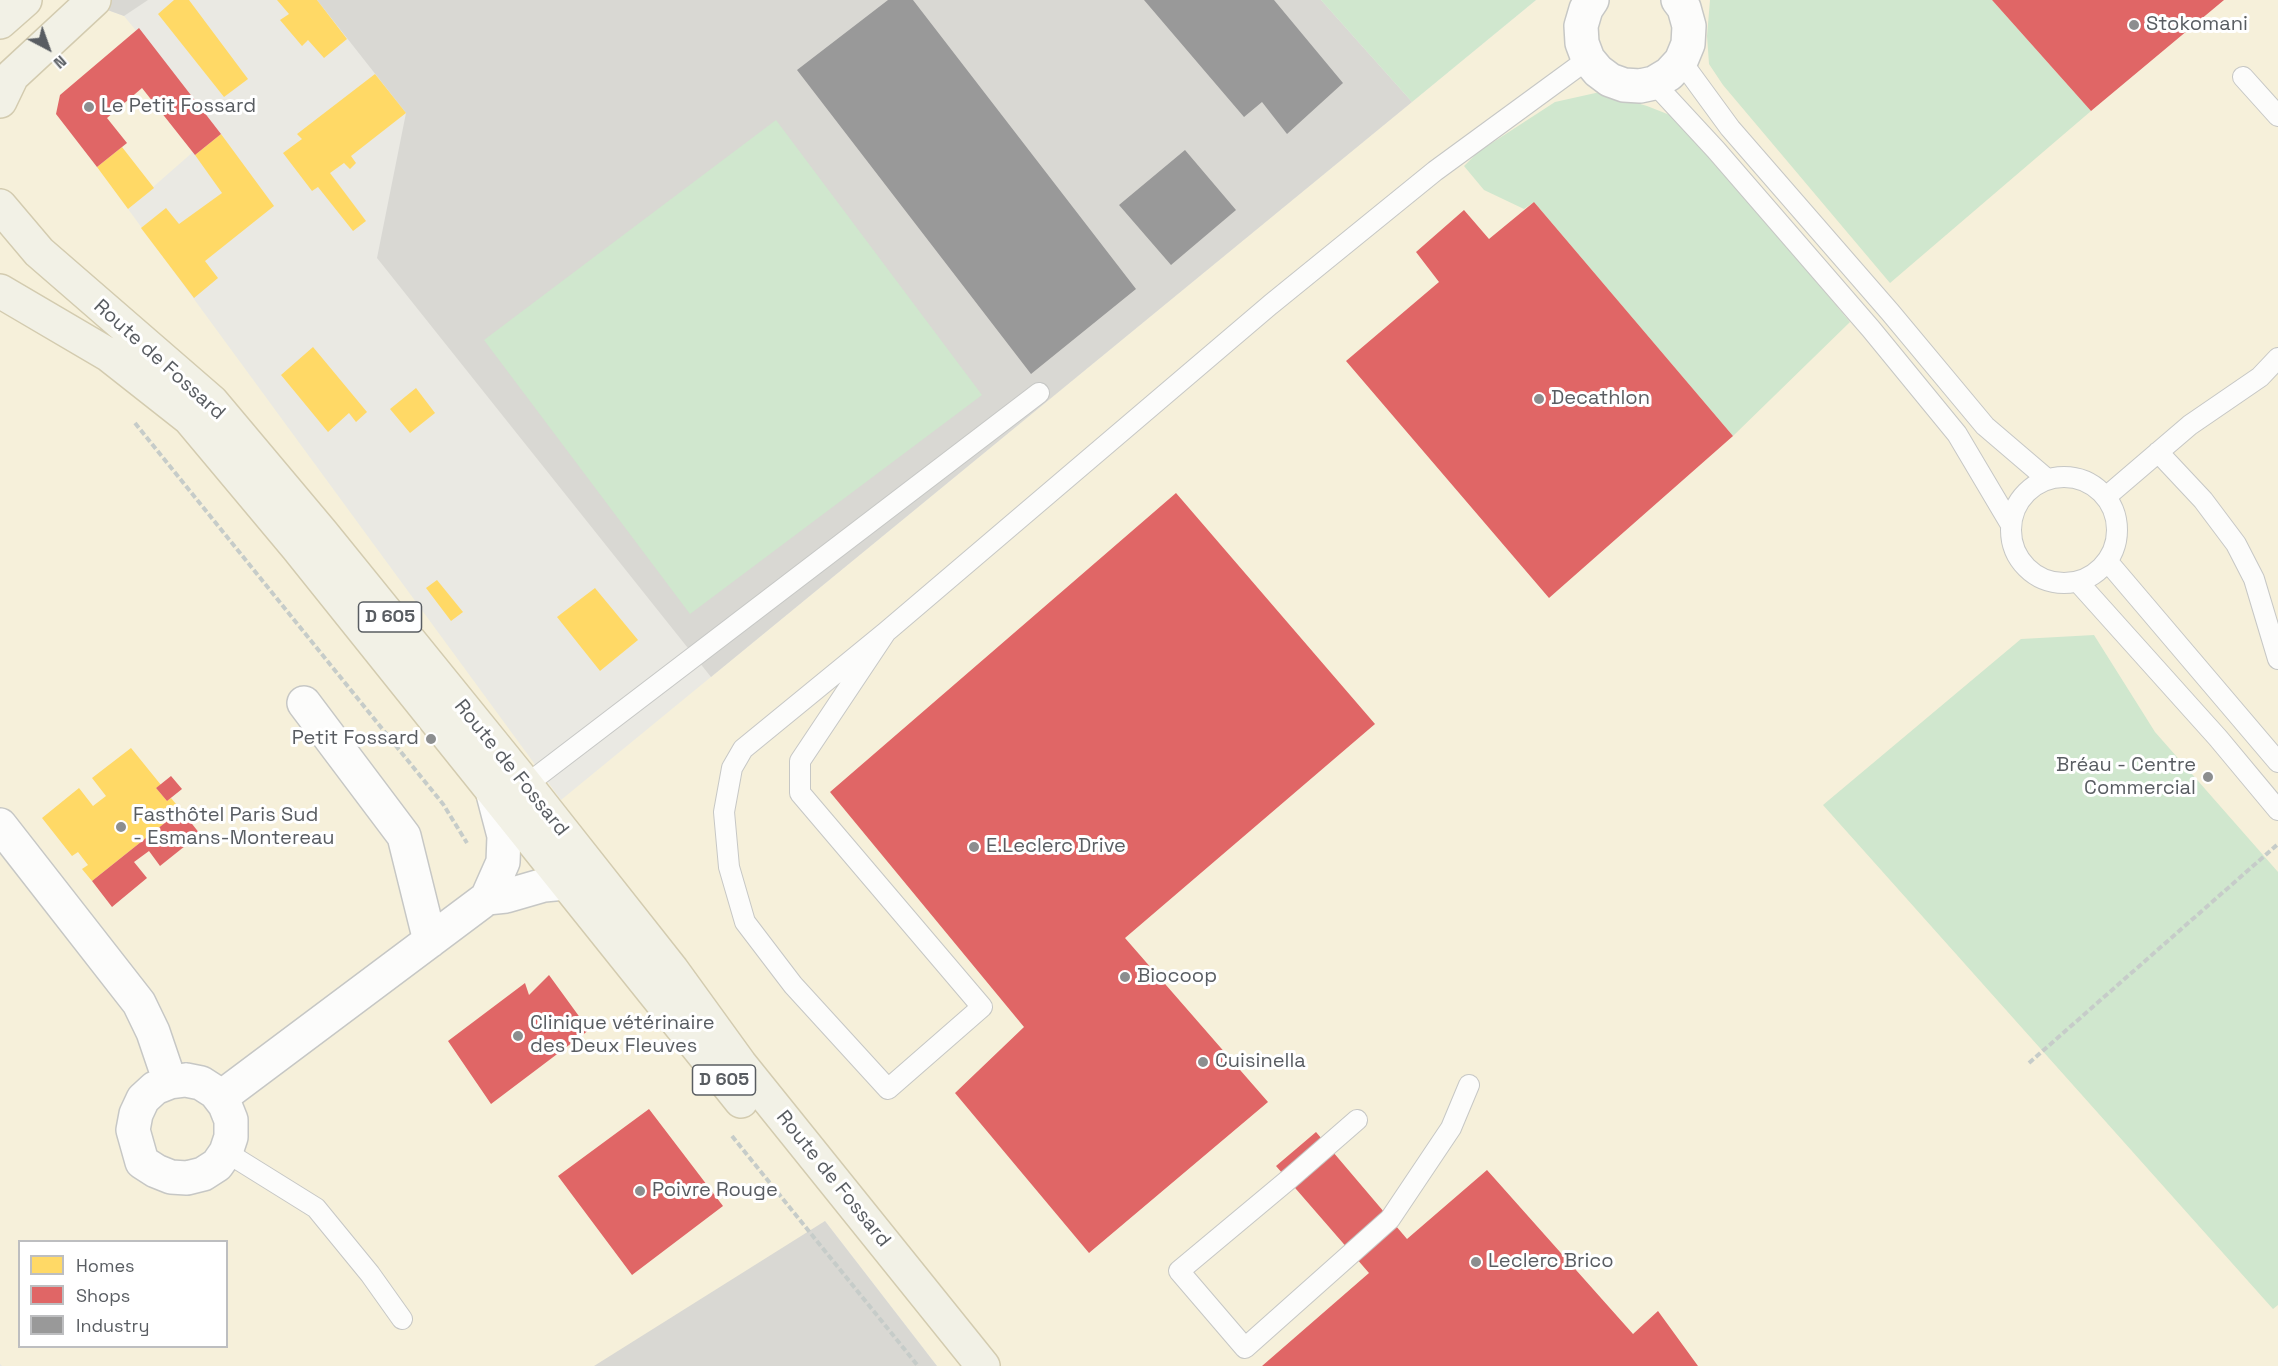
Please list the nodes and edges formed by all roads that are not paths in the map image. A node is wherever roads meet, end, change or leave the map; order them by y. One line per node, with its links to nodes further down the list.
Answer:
1 (25, 0): 5 (main road)
2 (94, 0): 10 (main road)
3 (1592, 0): 6 (street)
4 (1678, 0): 7 (street)
5 (0, 22)
6 (1588, 60): 9 (street); 22 (lane)
7 (1681, 61): 9 (street); 17 (lane)
8 (2243, 77): 11 (lane)
9 (1654, 83): 19 (lane)
10 (0, 101)
11 (2278, 116)
12 (0, 206): 26 (main road, Route de Fossard / D 605)
13 (0, 291): 27 (main road, Route de Fossard / D 605)
14 (2278, 358): 16 (lane)
15 (1039, 393): 26 (lane)
16 (2158, 452): 18 (lane); 23 (lane)
17 (2048, 479): 18 (lane); 19 (lane)
18 (2107, 496): 20 (lane)
19 (2011, 525): 21 (lane)
20 (2108, 562): 21 (lane); 25 (lane)
21 (2078, 582): 28 (lane)
22 (886, 632): 22 (lane)
23 (2278, 659)
24 (303, 703): 32 (street)
25 (2278, 762)
26 (526, 785): 40 (main road, Route de Fossard / D 605)
27 (493, 794): 30 (main road, Route de Fossard / D 605); 31 (street)
28 (2278, 810)
29 (0, 825): 33 (street)
30 (565, 884): 31 (street); 39 (main road, Route de Fossard / D 605)
31 (487, 898): 32 (street)
32 (430, 941): 35 (street)
33 (170, 1082): 35 (street); 37 (street)
34 (1469, 1085): 36 (lane)
35 (220, 1098): 37 (street)
36 (1357, 1120)
37 (226, 1152): 38 (lane)
38 (402, 1319)
39 (956, 1366)
40 (983, 1366)

